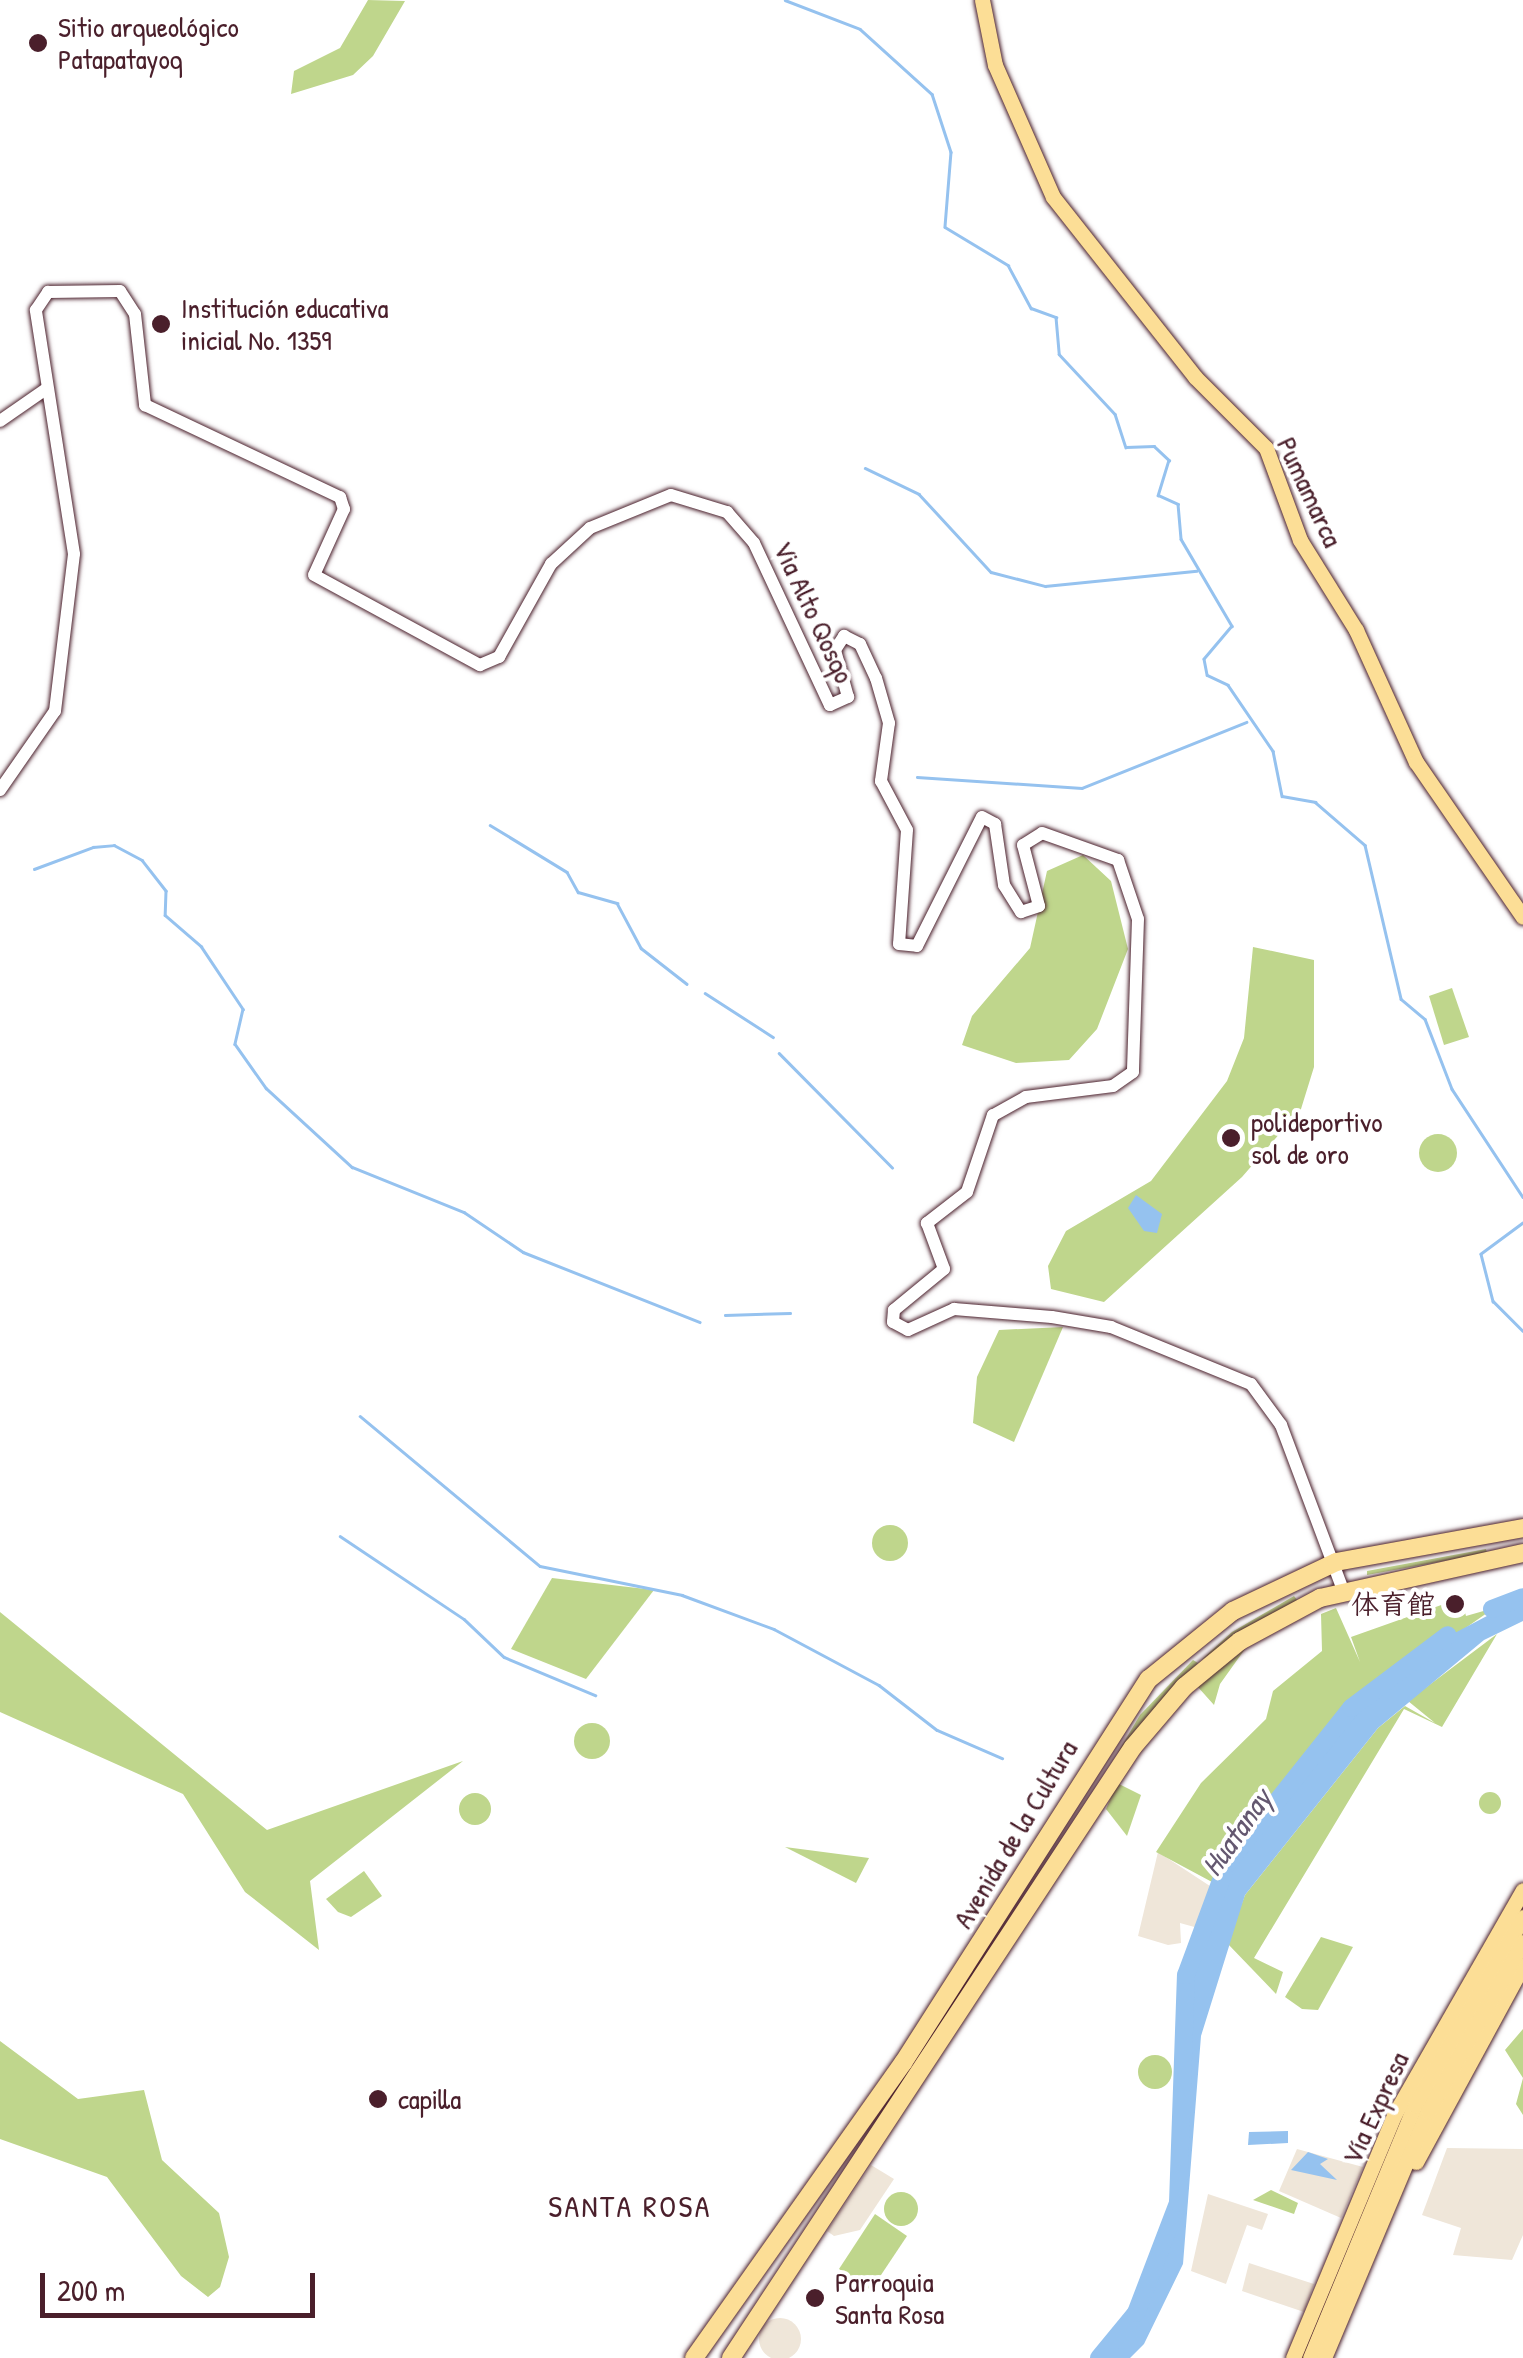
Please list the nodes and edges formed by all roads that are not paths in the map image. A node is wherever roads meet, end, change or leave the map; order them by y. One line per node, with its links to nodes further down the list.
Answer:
1 (982, 0): 5 (main road, Pumamarca)
2 (46, 389): 3 (street); 4 (street); 8 (street, Via Alto Qosqo)
3 (0, 421)
4 (0, 790)
5 (1523, 917)
6 (1523, 1528): 8 (highway, Avenida de la Cultura)
7 (1523, 1554): 9 (highway, Avenida de la Cultura)
8 (1336, 1562): 9 (street); 10 (highway, Avenida de la Cultura)
9 (1343, 1590): 11 (highway, Avenida de la Cultura)
10 (1099, 1747): 11 (highway); 16 (highway, Avenida de la Cultura)
11 (1124, 1761): 17 (highway, Avenida de la Cultura)
12 (1523, 1890): 18 (main road, Vía Expresa)
13 (1523, 1917): 18 (main road, Vía Expresa)
14 (1523, 1942): 18 (main road, Vía Expresa)
15 (1523, 1965): 18 (main road, Vía Expresa)
16 (952, 1990): 17 (highway); 21 (highway, Avenida de la Cultura)
17 (971, 2004): 22 (highway, Avenida de la Cultura)
18 (1419, 2112): 19 (main road, Vía Expresa); 20 (main road, Vía Expresa); 20 (main road, Vía Expresa)
19 (1391, 2126): 20 (main road); 23 (main road, Vía Expresa)
20 (1411, 2146): 24 (main road, Vía Expresa); 25 (main road, Vía Expresa); 26 (main road, Vía Expresa)
21 (694, 2358)
22 (731, 2358)
23 (1293, 2358)
24 (1310, 2358)
25 (1324, 2358)
26 (1334, 2358)

